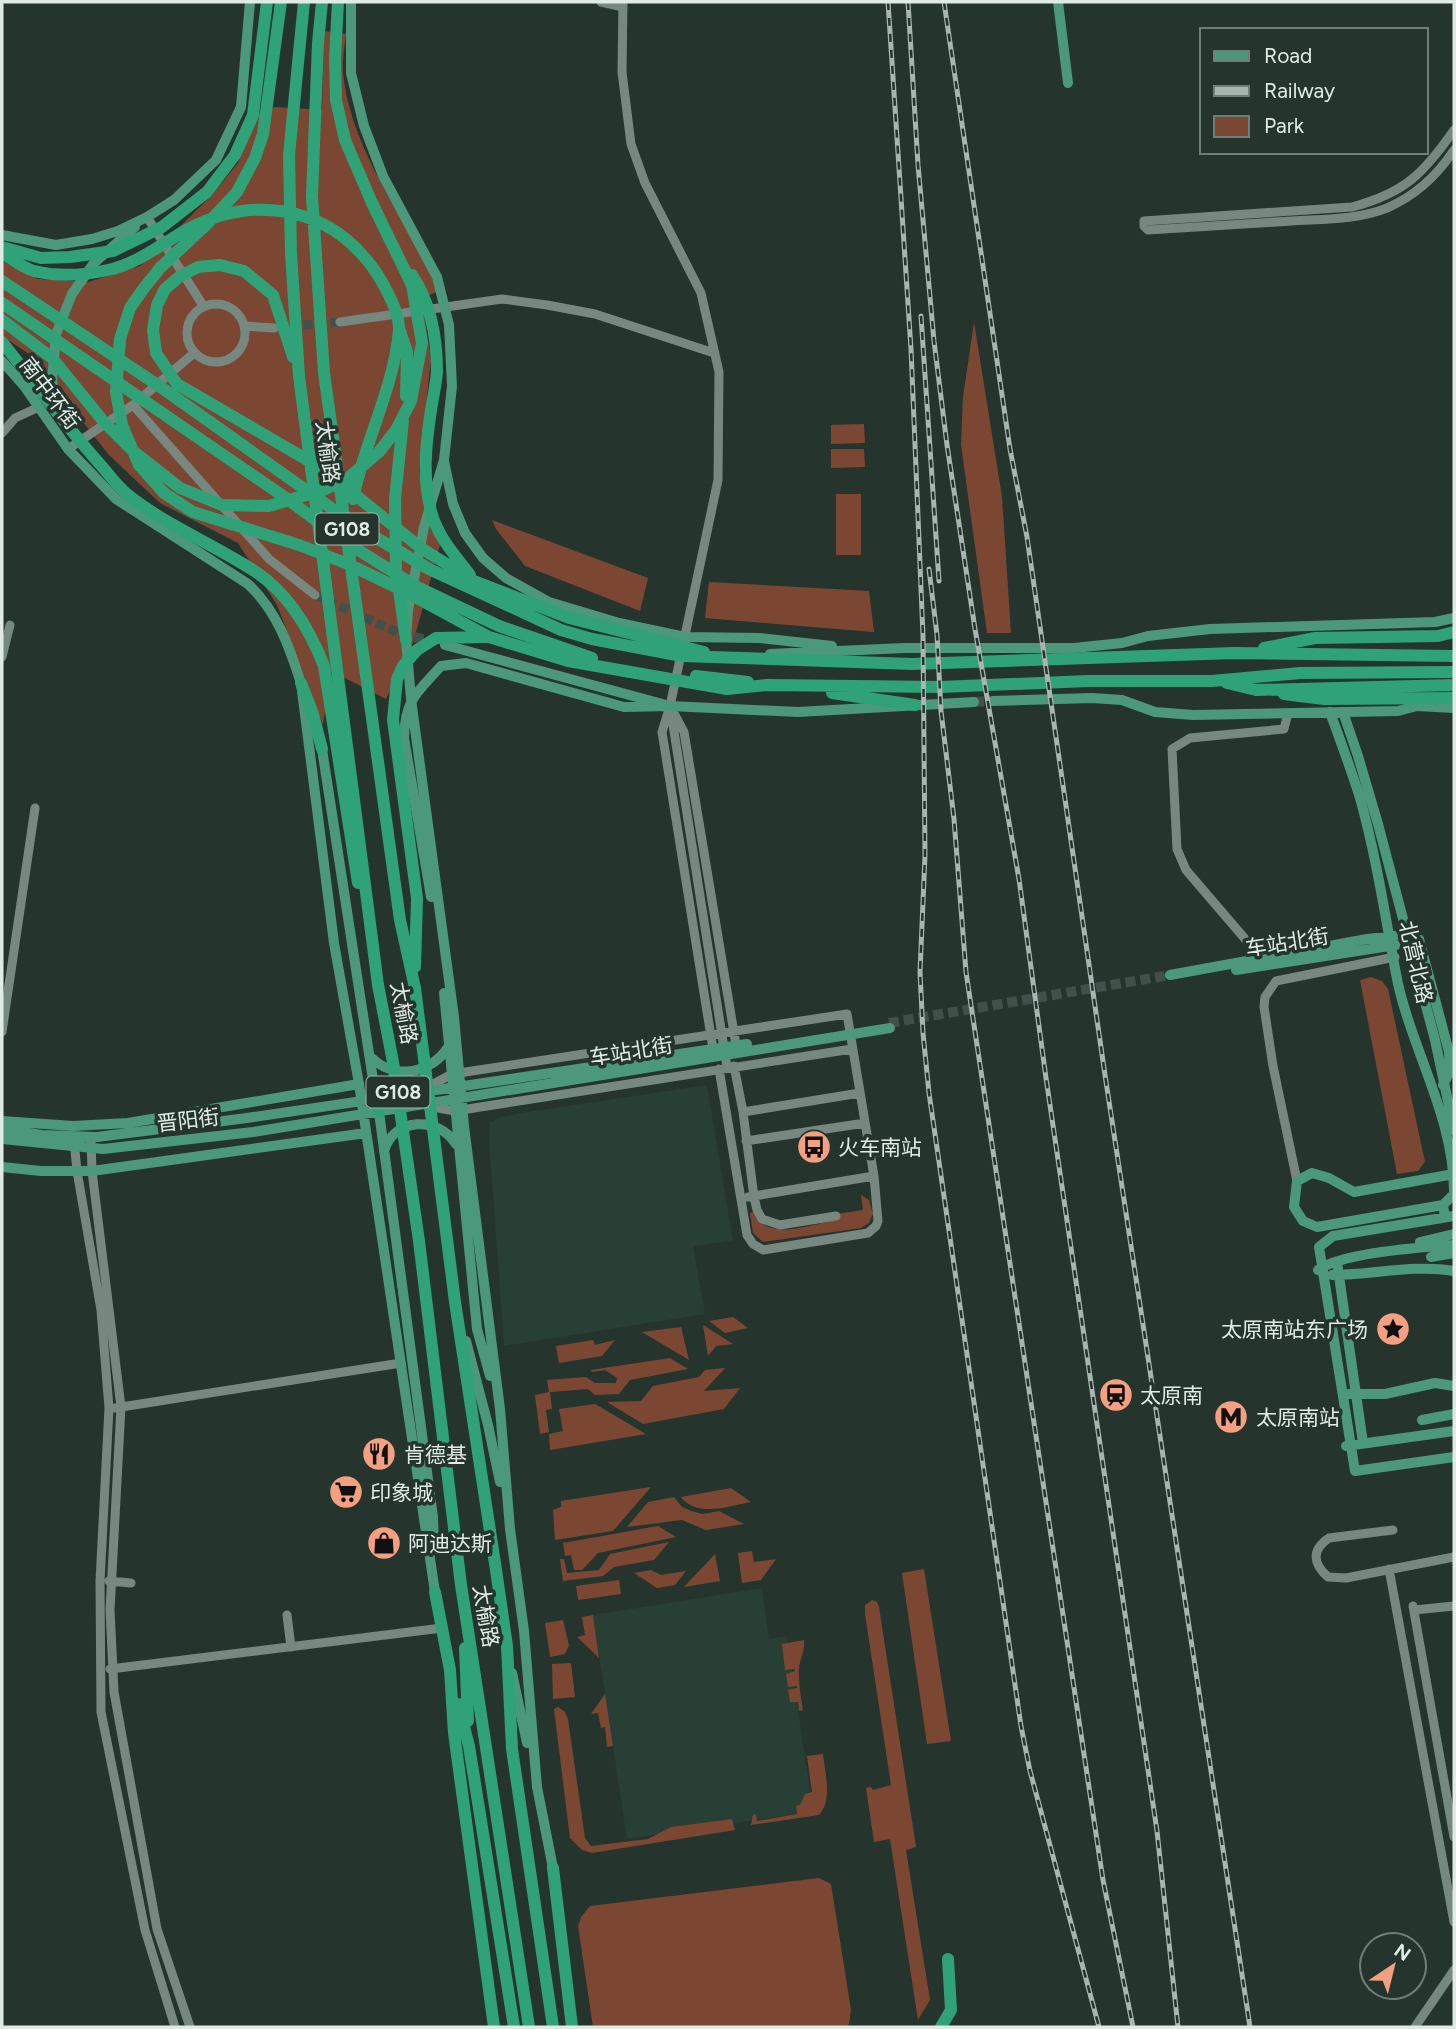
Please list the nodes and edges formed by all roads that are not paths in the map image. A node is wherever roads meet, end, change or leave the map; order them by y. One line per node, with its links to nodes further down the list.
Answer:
1 (250, 2): 14 (main road)
2 (281, 2): 10 (highway)
3 (304, 2): 32 (highway, 太榆路 / G108)
4 (322, 2): 38 (highway, 太榆路 / G108)
5 (338, 2): 16 (highway)
6 (351, 2): 22 (main road)
7 (601, 2): 9 (street)
8 (1058, 2): 11 (main road)
9 (623, 4): 30 (street)
10 (270, 12): 17 (highway); 45 (highway)
11 (1068, 83)
12 (1454, 130): 13 (street)
13 (1454, 150)
14 (147, 217): 15 (main road); 21 (street); 36 (main road)
15 (2, 235)
16 (392, 243): 23 (highway); 39 (highway)
17 (2, 247)
18 (2, 253): 26 (highway)
19 (2, 281): 50 (highway)
20 (2, 303): 56 (highway)
21 (204, 307): 25 (street); 29 (street)
22 (449, 308): 24 (street); 30 (street); 37 (main road)
23 (2, 320)
24 (340, 322)
25 (244, 326): 27 (street); 29 (street)
26 (399, 327): 38 (highway); 46 (highway)
27 (275, 328)
28 (2, 342): 78 (highway)
29 (194, 353): 33 (street)
30 (714, 353): 43 (street)
31 (2, 361): 34 (main road, 南中环街)
32 (299, 376): 39 (highway); 78 (highway, 太榆路 / G108)
33 (133, 405): 36 (street); 40 (street)
34 (39, 407): 35 (street); 36 (main road, 南中环街)
35 (2, 433)
36 (68, 449): 55 (main road, 南中环街)
37 (444, 460): 43 (main road); 46 (main road)
38 (347, 530): 79 (highway, 太榆路 / G108)
39 (474, 581): 50 (highway)
40 (315, 595)
41 (1454, 618): 48 (main road)
42 (10, 625): 52 (street)
43 (686, 632): 48 (main road); 64 (street)
44 (1454, 632): 49 (highway)
45 (488, 637): 56 (highway); 79 (highway)
46 (406, 640): 60 (main road)
47 (445, 645): 64 (main road)
48 (870, 649): 50 (main road)
49 (1234, 653): 50 (highway); 51 (highway)
50 (721, 656)
51 (1454, 656)
52 (2, 657)
53 (1454, 672): 54 (highway)
54 (1213, 681): 56 (highway); 58 (highway)
55 (301, 683): 69 (highway); 90 (main road, 南中环街)
56 (767, 685): 63 (highway)
57 (1454, 685): 58 (highway)
58 (1256, 690): 59 (highway)
59 (1454, 698)
60 (411, 699): 64 (main road); 83 (main road); 133 (main road)
61 (993, 701): 68 (main road)
62 (974, 702): 63 (main road)
63 (915, 705): 64 (main road)
64 (670, 706): 82 (street); 84 (street); 85 (street)
65 (1454, 708): 67 (main road)
66 (1330, 712): 67 (main road); 68 (main road); 73 (main road, 北营北路)
67 (1343, 712): 71 (main road, 北营北路)
68 (1288, 713): 72 (street)
69 (322, 749): 87 (main road)
70 (35, 808): 81 (street)
71 (1408, 939): 73 (main road, 车站北街); 75 (main road, 北营北路); 91 (main road)
72 (1246, 940)
73 (1391, 941): 74 (main road, 北营北路); 77 (main road, 车站北街)
74 (1395, 957): 76 (main road, 北营北路); 113 (street)
75 (1416, 968): 76 (main road); 91 (main road, 北营北路)
76 (1396, 974): 111 (main road, 北营北路)
77 (1170, 978)
78 (378, 985): 146 (highway, 太榆路 / G108)
79 (415, 988): 127 (highway, 太榆路 / G108)
80 (889, 1025): 84 (main road, 车站北街)
81 (2, 1032)
82 (720, 1033): 85 (street); 86 (street); 89 (street)
83 (449, 1046): 87 (main road); 89 (main road)
84 (737, 1049): 85 (main road, 车站北街)
85 (717, 1052): 88 (street); 94 (main road, 车站北街)
86 (853, 1053): 88 (street); 93 (street)
87 (369, 1055): 95 (main road)
88 (725, 1070): 94 (street); 96 (street); 115 (street)
89 (452, 1074): 92 (street); 94 (main road)
90 (359, 1084): 100 (main road); 103 (main road, 南中环街)
91 (1443, 1085): 102 (main road, 北营北路)
92 (417, 1093): 94 (main road); 95 (main road)
93 (860, 1093): 96 (street); 98 (street)
94 (454, 1099): 95 (main road); 106 (main road)
95 (377, 1106): 101 (main road, 晋阳街); 104 (main road, 晋阳街); 107 (main road)
96 (743, 1112): 105 (street)
97 (2, 1121): 99 (main road)
98 (865, 1123): 105 (street); 112 (street)
99 (73, 1126): 100 (main road); 109 (street)
100 (90, 1126): 110 (street)
101 (2, 1129)
102 (1454, 1130)
103 (366, 1133): 110 (main road); 128 (main road, 南中环街)
104 (2, 1139)
105 (746, 1141): 114 (street)
106 (458, 1146): 107 (main road); 133 (main road)
107 (384, 1152): 147 (main road)
108 (2, 1167): 109 (main road)
109 (77, 1171): 110 (main road); 132 (street)
110 (92, 1171): 131 (street)
111 (1454, 1174): 113 (main road); 116 (main road)
112 (874, 1176): 114 (street); 115 (street)
113 (1297, 1181): 116 (main road)
114 (754, 1197): 115 (street); 117 (street)
115 (740, 1198)
116 (1443, 1205): 118 (main road)
117 (836, 1216)
118 (1450, 1217): 126 (main road)
119 (1454, 1234): 121 (main road)
120 (1454, 1245): 121 (main road)
121 (1394, 1250): 124 (main road)
122 (1454, 1254): 123 (main road)
123 (1431, 1256)
124 (1336, 1262): 137 (main road); 137 (main road)
125 (1454, 1271): 126 (main road)
126 (1323, 1275): 130 (main road)
127 (455, 1302): 139 (main road); 151 (highway, 太榆路 / G108)
128 (401, 1363): 131 (street); 147 (main road, 南中环街)
129 (1454, 1386): 130 (main road)
130 (1343, 1394): 138 (main road)
131 (121, 1407): 132 (street); 144 (street)
132 (108, 1408): 143 (street)
133 (500, 1409): 139 (main road)
134 (1454, 1414): 135 (main road)
135 (1422, 1420)
136 (1454, 1434): 137 (main road)
137 (1363, 1443)
138 (1454, 1457)
139 (510, 1529): 157 (main road)
140 (1394, 1530): 142 (street)
141 (1454, 1557): 142 (street)
142 (1390, 1569): 161 (street)
143 (100, 1581): 144 (street); 154 (street)
144 (111, 1581): 145 (street); 153 (street)
145 (131, 1583)
146 (461, 1586): 156 (highway); 168 (highway, 太榆路 / G108)
147 (435, 1592): 150 (highway)
148 (1454, 1606): 158 (street)
149 (287, 1615): 152 (street)
150 (442, 1628): 152 (street); 155 (highway)
151 (506, 1646): 157 (main road); 169 (highway, 太榆路 / G108)
152 (291, 1647): 153 (street)
153 (113, 1669): 154 (street); 165 (street)
154 (101, 1670): 164 (street)
155 (450, 1670): 156 (highway); 166 (highway)
156 (469, 1746): 167 (highway)
157 (537, 1787): 160 (main road)
158 (1451, 1798): 159 (street)
159 (1454, 1837)
160 (553, 1868): 170 (highway)
161 (1454, 1922)
162 (948, 1959): 171 (highway)
163 (1454, 1970): 172 (street)
164 (175, 2027)
165 (190, 2027)
166 (494, 2027)
167 (514, 2027)
168 (529, 2027)
169 (553, 2027)
170 (572, 2027)
171 (942, 2027)
172 (1415, 2027)

